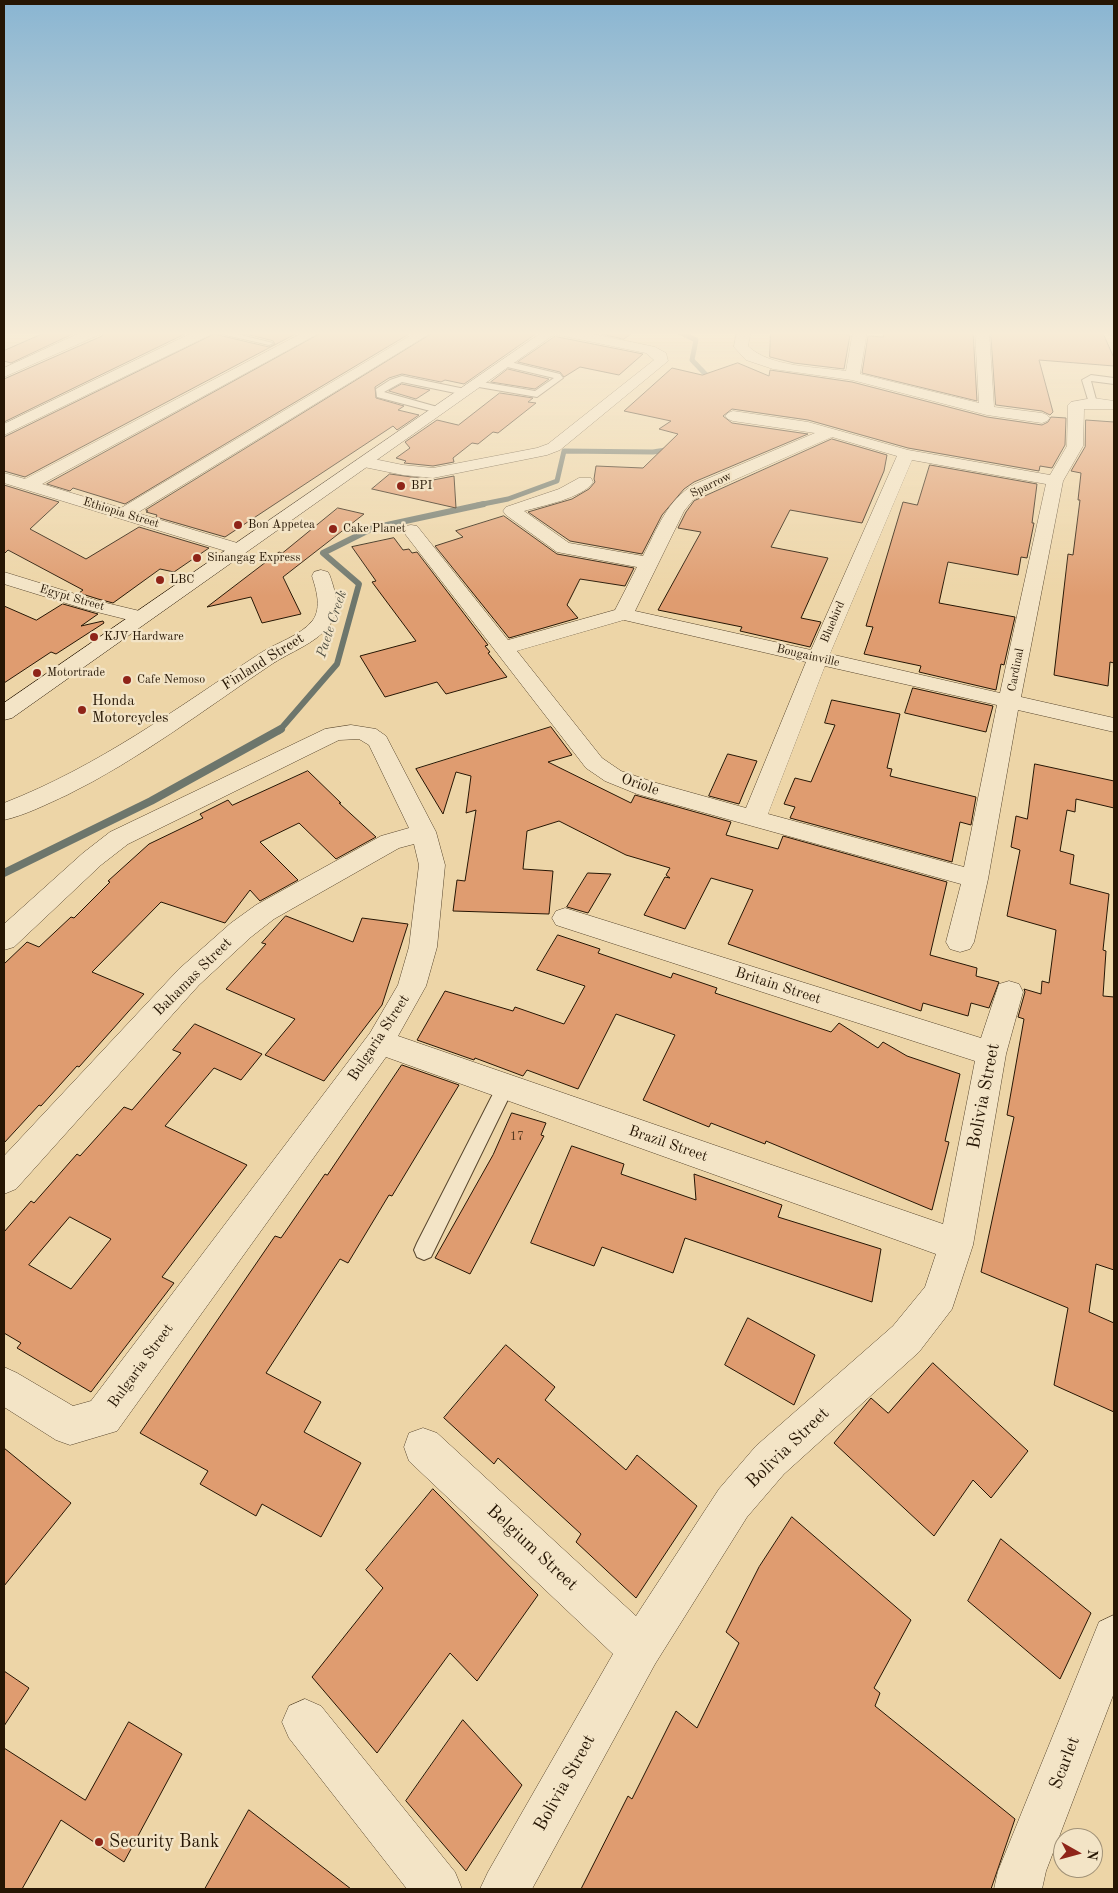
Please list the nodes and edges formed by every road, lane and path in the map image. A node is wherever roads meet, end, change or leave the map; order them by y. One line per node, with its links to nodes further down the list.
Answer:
1 (26, 419): 8 (street)
2 (151, 419): 15 (street)
3 (281, 419): 16 (street)
4 (425, 419): 11 (street)
5 (588, 419): 11 (street)
6 (754, 419): 9 (street)
7 (1077, 419): 13 (street, Cardinal)
8 (4, 430)
9 (830, 432): 10 (street); 19 (street, Sparrow)
10 (906, 454): 13 (street); 25 (street, Bluebird)
11 (364, 462): 18 (street)
12 (4, 478): 15 (street, Ethiopia Street)
13 (1055, 481): 26 (street, Cardinal)
14 (585, 482): 19 (street)
15 (28, 485): 16 (street, Ethiopia Street)
16 (123, 514): 18 (street, Ethiopia Street)
17 (411, 530): 24 (street, Oriole)
18 (238, 549): 23 (street)
19 (648, 563): 22 (street, Sparrow)
20 (321, 576): 29 (street, Finland Street)
21 (4, 578): 23 (street, Egypt Street)
22 (622, 614): 24 (street, Bougainville); 25 (street, Bougainville)
23 (141, 617): 27 (street)
24 (504, 648): 30 (street, Oriole)
25 (818, 658): 26 (street, Bougainville); 30 (street, Bluebird)
26 (1009, 701): 28 (street, Bougainville); 32 (street, Cardinal)
27 (4, 713)
28 (1114, 725)
29 (4, 812)
30 (754, 819): 32 (street, Oriole)
31 (424, 832): 34 (street, Bulgaria Street); 37 (street, Bulgaria Street); 40 (street, Bahamas Street)
32 (975, 879): 35 (street, Cardinal)
33 (565, 918): 38 (street, Britain Street)
34 (4, 940)
35 (960, 942)
36 (1009, 992): 38 (street, Bolivia Street)
37 (380, 1042): 39 (street, Brazil Street); 43 (street, Bulgaria Street)
38 (991, 1054): 41 (street, Bolivia Street)
39 (505, 1087): 41 (street, Brazil Street); 42 (lane)
40 (4, 1179)
41 (956, 1245): 46 (street, Bolivia Street)
42 (424, 1250)
43 (4, 1386)
44 (423, 1447): 46 (street, Belgium Street)
45 (1114, 1637): 50 (street, Scarlet)
46 (640, 1649): 49 (street, Bolivia Street)
47 (305, 1722): 48 (street)
48 (438, 1889)
49 (505, 1889)
50 (1018, 1889)

